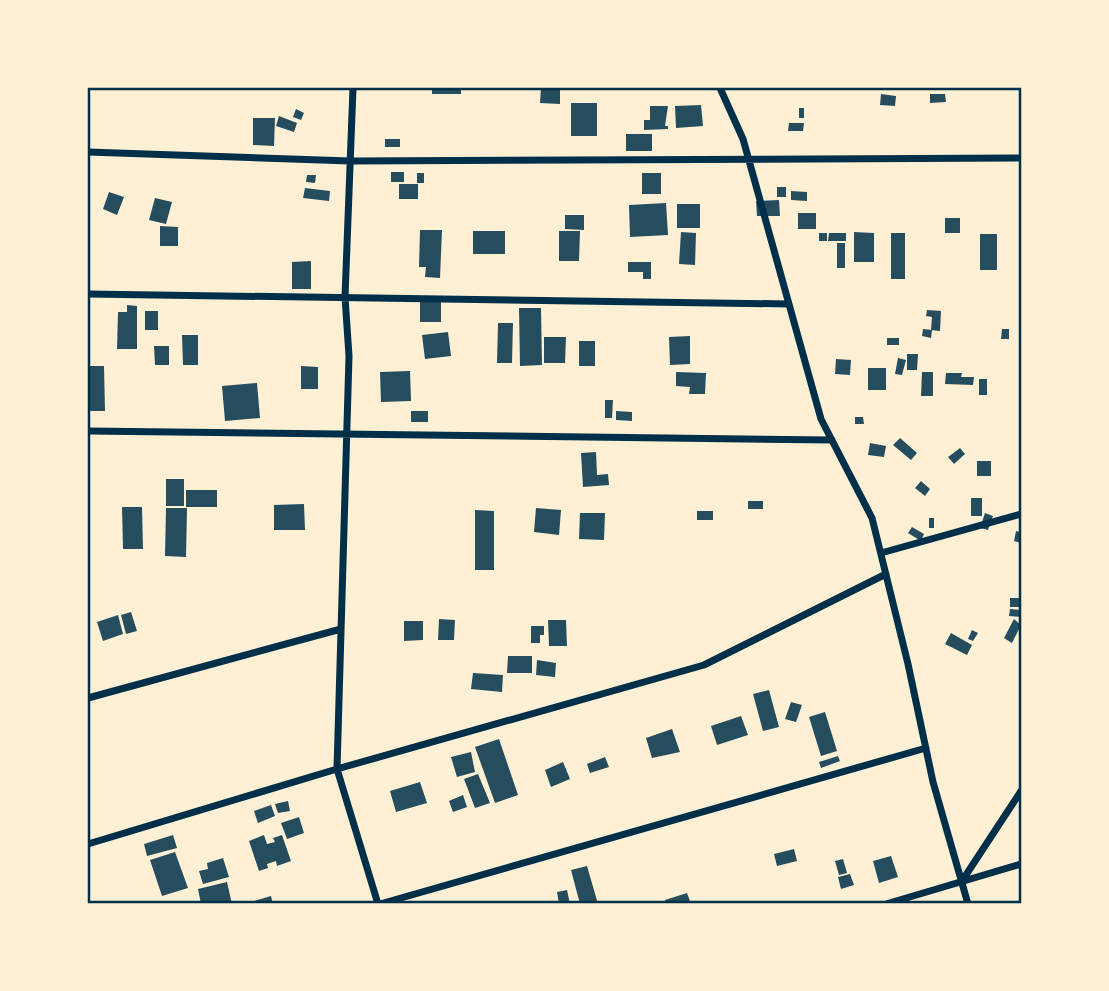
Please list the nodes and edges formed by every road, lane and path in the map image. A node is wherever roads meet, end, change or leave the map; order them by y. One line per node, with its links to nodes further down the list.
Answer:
1 (353, 88): 6 (street)
2 (720, 88): 4 (street)
3 (88, 152): 6 (street)
4 (749, 158): 5 (street); 6 (street); 9 (street)
5 (1021, 158)
6 (350, 161): 8 (street)
7 (88, 294): 8 (street)
8 (345, 298): 9 (street); 11 (street)
9 (789, 304): 12 (street)
10 (88, 431): 11 (street)
11 (347, 436): 12 (street); 16 (street)
12 (832, 440): 14 (street)
13 (1021, 514): 14 (street)
14 (881, 553): 15 (street)
15 (886, 574): 18 (street); 19 (street)
16 (341, 629): 17 (street); 19 (street)
17 (88, 698)
18 (926, 748): 23 (street); 24 (street)
19 (337, 769): 21 (street); 24 (street)
20 (1021, 791): 23 (street)
21 (88, 844)
22 (1021, 864): 23 (street)
23 (962, 881): 25 (street); 26 (street)
24 (379, 904)
25 (886, 904)
26 (968, 904)

